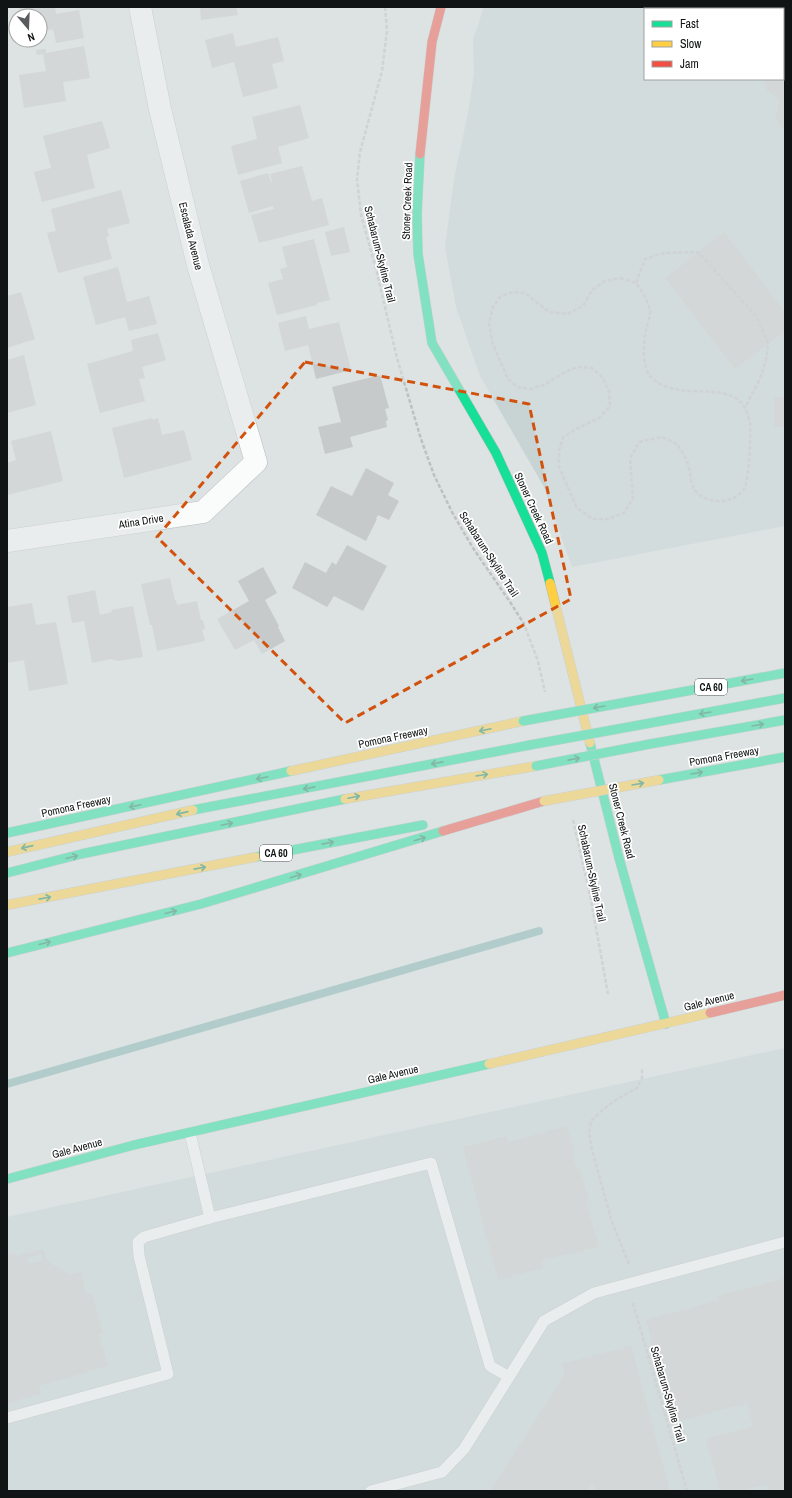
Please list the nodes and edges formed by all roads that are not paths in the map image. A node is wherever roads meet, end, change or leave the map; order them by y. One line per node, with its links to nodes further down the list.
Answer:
1 (140, 7): 3 (street, Escalada Avenue)
2 (441, 7): 18 (main road, Stoner Creek Road)
3 (256, 462): 4 (street, Atina Drive)
4 (7, 541)
5 (785, 673): 12 (main road, Pomona Freeway / CA 60, one-way to 12, bridge)
6 (785, 698): 13 (main road, one-way to 13, bridge)
7 (785, 720): 14 (main road, one-way to 7, bridge)
8 (785, 757): 9 (main road, Pomona Freeway, one-way to 8, bridge)
9 (544, 801): 10 (main road, Pomona Freeway); 16 (main road, one-way to 9)
10 (451, 819)
11 (435, 822): 15 (main road, CA 60, one-way to 11)
12 (7, 833)
13 (7, 852)
14 (7, 873)
15 (7, 905)
16 (7, 954)
17 (785, 995): 18 (main road, Gale Avenue)
18 (666, 1024): 19 (main road, Gale Avenue)
19 (190, 1132): 20 (main road, Gale Avenue); 21 (lane)
20 (7, 1179)
21 (210, 1218): 23 (lane); 24 (lane)
22 (785, 1242): 23 (lane)
23 (509, 1377): 25 (lane)
24 (7, 1418)
25 (371, 1491)

